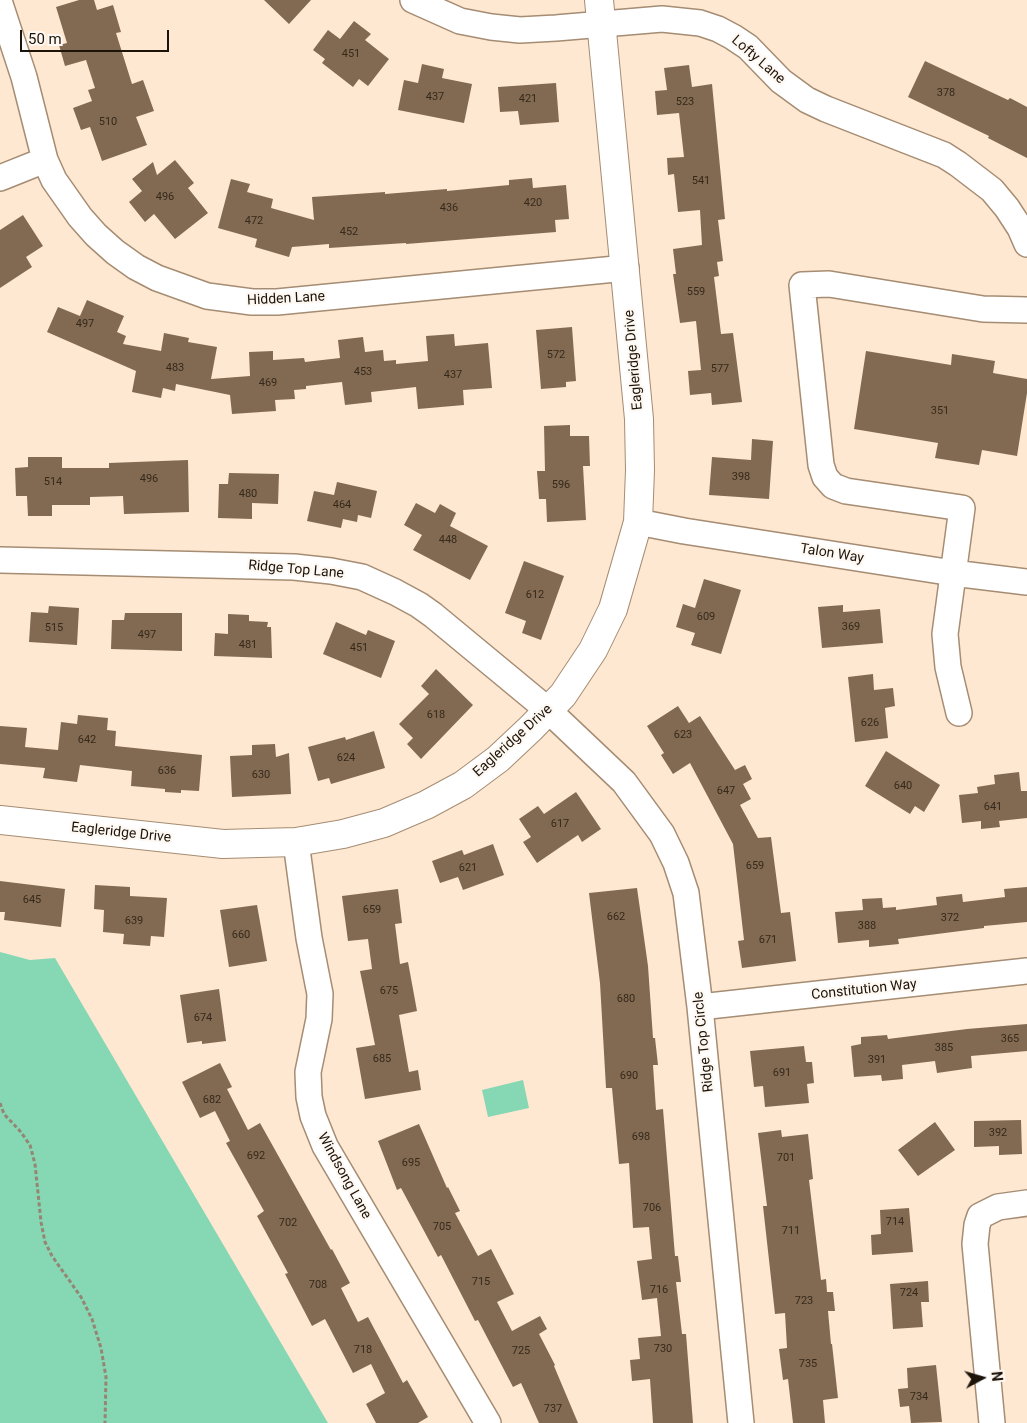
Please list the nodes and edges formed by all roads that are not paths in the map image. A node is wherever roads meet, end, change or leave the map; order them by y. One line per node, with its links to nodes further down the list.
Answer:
1 (412, 0): 3 (street, Lofty Lane)
2 (0, 4): 4 (street, Hidden Lane)
3 (600, 12): 6 (street, Lofty Lane); 7 (main road, Eagleridge Drive)
4 (45, 160): 5 (street); 7 (street, Hidden Lane)
5 (0, 178)
6 (1027, 244)
7 (626, 268): 9 (main road, Eagleridge Drive)
8 (1027, 310): 11 (street)
9 (638, 522): 11 (street, Talon Way); 13 (main road, Eagleridge Drive)
10 (0, 560): 13 (street, Ridge Top Lane)
11 (953, 573): 12 (street, Talon Way); 14 (street)
12 (1027, 582)
13 (549, 711): 16 (main road, Eagleridge Drive); 18 (street, Ridge Top Circle)
14 (959, 713)
15 (0, 820): 16 (main road, Eagleridge Drive)
16 (296, 842): 20 (street, Windsong Lane)
17 (1027, 972): 18 (street, Constitution Way)
18 (700, 1007): 21 (street, Ridge Top Circle)
19 (1027, 1203): 22 (street)
20 (488, 1423)
21 (741, 1423)
22 (992, 1423)

